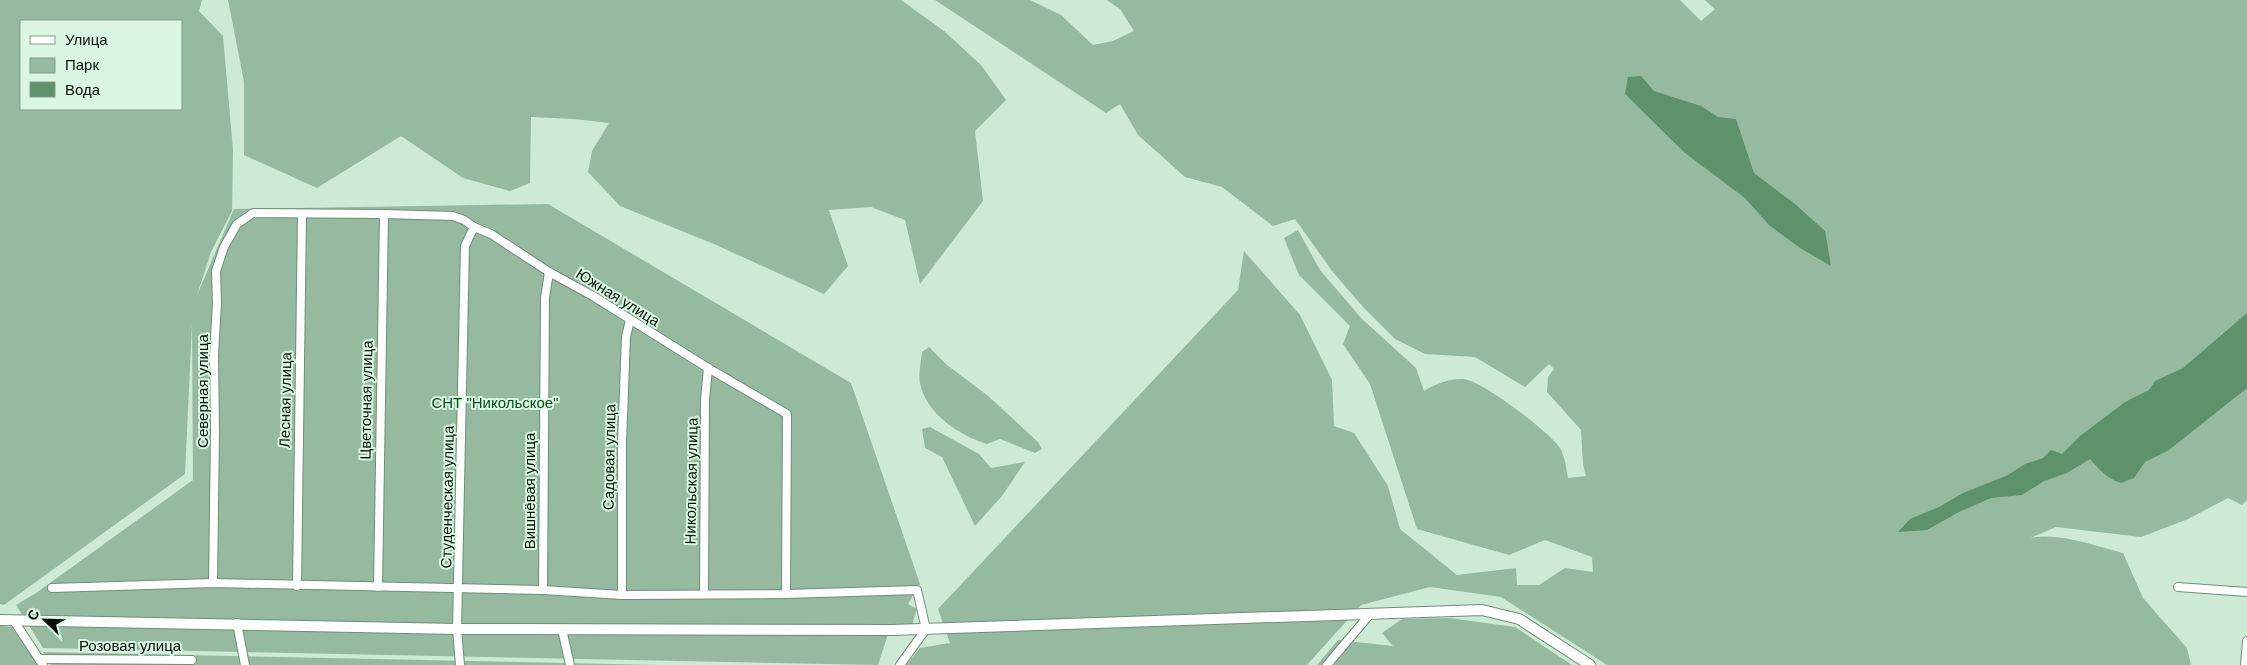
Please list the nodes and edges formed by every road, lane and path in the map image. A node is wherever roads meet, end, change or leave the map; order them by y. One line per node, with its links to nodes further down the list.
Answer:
1 (253, 213): 2 (street, Южная улица); 8 (street, Северная улица)
2 (302, 214): 3 (street, Южная улица); 9 (street, Лесная улица)
3 (384, 214): 4 (street, Южная улица); 10 (street, Цветочная улица)
4 (474, 227): 5 (street, Южная улица); 13 (street, Студенческая улица)
5 (549, 272): 6 (street, Южная улица); 14 (street, Вишнёвая улица)
6 (630, 320): 7 (street, Южная улица); 18 (street, Садовая улица)
7 (708, 368): 16 (street, Никольская улица); 17 (street, Южная улица)
8 (213, 583): 9 (street); 12 (street)
9 (297, 586): 10 (street)
10 (378, 587): 13 (street)
11 (2178, 587): 15 (street)
12 (52, 588)
13 (460, 590): 14 (street); 23 (street, Студенческая улица)
14 (543, 590): 18 (street)
15 (2247, 592)
16 (704, 594): 17 (street); 18 (street)
17 (786, 594): 25 (street)
18 (622, 595)
19 (1370, 613): 25 (street); 33 (street); 34 (street)
20 (0, 620): 21 (street)
21 (14, 621): 22 (street); 28 (street)
22 (237, 623): 23 (street); 29 (street)
23 (458, 629): 24 (street); 30 (street, Студенческая улица)
24 (562, 629): 25 (street); 31 (street)
25 (926, 629): 32 (street)
26 (2247, 641): 35 (street)
27 (192, 660): 28 (street, Розовая улица)
28 (41, 662)
29 (245, 665)
30 (460, 665)
31 (570, 665)
32 (900, 665)
33 (1327, 665)
34 (1590, 665)
35 (2245, 665)

